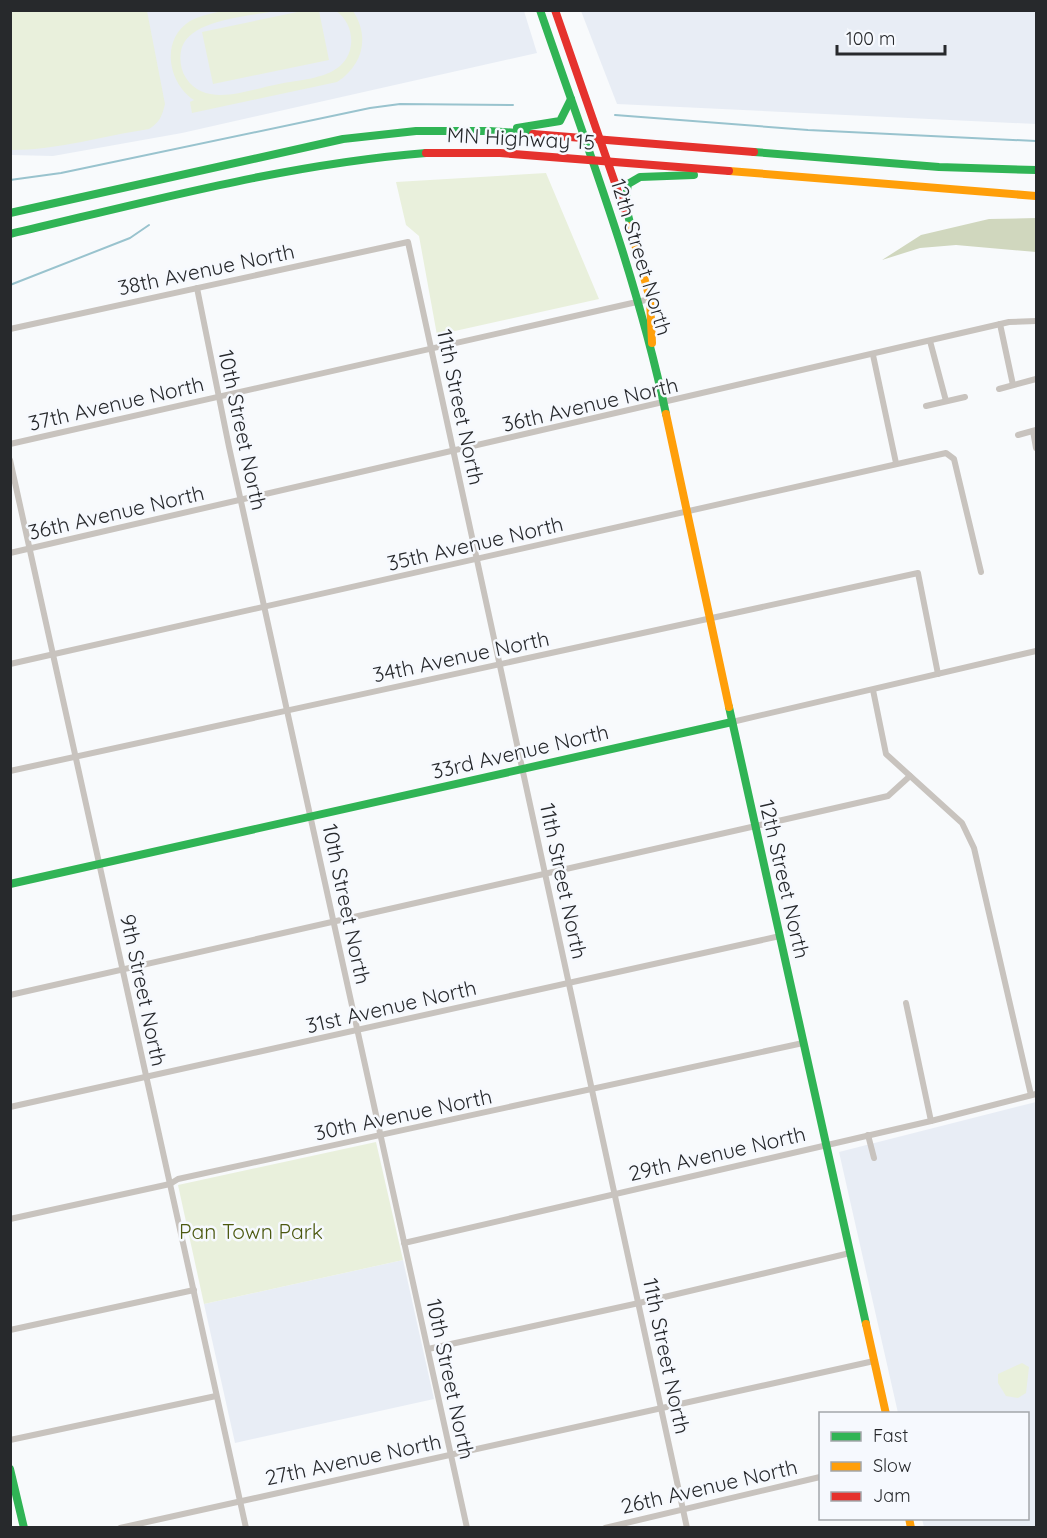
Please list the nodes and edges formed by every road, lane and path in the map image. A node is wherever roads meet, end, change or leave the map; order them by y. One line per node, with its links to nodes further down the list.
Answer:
1 (540, 10): 3 (main road, 12th Street North)
2 (555, 10): 6 (main road, 12th Street North)
3 (571, 99): 4 (main road); 5 (main road, 12th Street North)
4 (489, 131): 5 (main road, MN Highway 15); 12 (main road, MN Highway 15)
5 (585, 140): 6 (main road, MN Highway 15); 7 (main road, 12th Street North)
6 (600, 141): 8 (main road, 12th Street North); 9 (main road, MN Highway 15)
7 (592, 160): 8 (main road, MN Highway 15); 14 (main road, MN Highway 15); 18 (main road, 12th Street North)
8 (608, 162): 10 (main road, MN Highway 15); 13 (main road, 12th Street North)
9 (1036, 170)
10 (788, 176): 11 (main road, MN Highway 15); 13 (main road)
11 (1036, 196)
12 (10, 213)
13 (632, 231): 17 (main road, 12th Street North)
14 (10, 234)
15 (408, 242): 16 (street, 38th Avenue North); 23 (street, 11th Street North)
16 (197, 288): 21 (street, 38th Avenue North); 29 (street, 10th Street North)
17 (650, 298): 18 (street, 37th Avenue North); 24 (main road, 12th Street North)
18 (638, 301): 23 (street, 37th Avenue North); 24 (main road, 12th Street North)
19 (1036, 321): 20 (street, 36th Avenue North)
20 (1000, 324): 22 (street, 36th Avenue North); 27 (street)
21 (10, 329)
22 (930, 341): 25 (street, 36th Avenue North); 31 (street)
23 (432, 349): 29 (street, 37th Avenue North); 38 (street, 11th Street North)
24 (653, 352): 32 (main road, 12th Street North)
25 (873, 355): 32 (street, 36th Avenue North); 40 (street)
26 (1036, 379): 27 (street)
27 (1014, 385): 28 (street)
28 (999, 389)
29 (219, 396): 36 (street, 37th Avenue North); 41 (street, 10th Street North)
30 (965, 397): 31 (street)
31 (946, 402): 33 (street)
32 (664, 404): 38 (street, 36th Avenue North); 42 (main road, 12th Street North)
33 (926, 406)
34 (1035, 431): 35 (street); 37 (street)
35 (1018, 435)
36 (10, 444)
37 (1036, 448)
38 (454, 452): 41 (street, 36th Avenue North); 45 (street, 11th Street North)
39 (10, 460): 43 (street, 9th Street North)
40 (896, 463): 42 (street, 35th Avenue North); 46 (street, 35th Avenue North)
41 (241, 501): 43 (street, 36th Avenue North); 47 (street, 10th Street North)
42 (686, 512): 45 (street, 35th Avenue North); 48 (main road, 12th Street North)
43 (30, 549): 44 (street, 36th Avenue North); 50 (street, 9th Street North)
44 (10, 553)
45 (477, 559): 47 (street, 35th Avenue North); 52 (street, 11th Street North)
46 (981, 572)
47 (265, 607): 50 (street, 35th Avenue North); 55 (street, 10th Street North)
48 (709, 619): 52 (street, 34th Avenue North); 53 (street, 34th Avenue North); 56 (main road, 12th Street North)
49 (1036, 651): 53 (street, 33rd Avenue North)
50 (54, 655): 51 (street, 35th Avenue North); 57 (street, 9th Street North)
51 (10, 664)
52 (500, 664): 55 (street, 34th Avenue North); 58 (street, 11th Street North)
53 (938, 674): 54 (street, 33rd Avenue North)
54 (873, 690): 56 (street, 33rd Avenue North); 60 (street)
55 (287, 711): 57 (street, 34th Avenue North); 61 (street, 10th Street North)
56 (732, 722): 58 (main road, 33rd Avenue North); 62 (main road, 12th Street North)
57 (76, 757): 59 (street, 34th Avenue North); 63 (street, 9th Street North)
58 (523, 769): 61 (main road, 33rd Avenue North); 64 (street, 11th Street North)
59 (10, 771)
60 (910, 777): 62 (street); 76 (street)
61 (310, 817): 63 (main road, 33rd Avenue North); 66 (street, 10th Street North)
62 (754, 826): 64 (street); 67 (main road, 12th Street North)
63 (100, 864): 65 (main road, 33rd Avenue North); 68 (street, 9th Street North)
64 (545, 874): 66 (street); 69 (street, 11th Street North)
65 (10, 884)
66 (334, 922): 68 (street); 72 (street, 10th Street North)
67 (780, 936): 69 (street, 31st Avenue North); 73 (main road, 12th Street North)
68 (123, 970): 70 (street); 74 (street, 9th Street North)
69 (569, 983): 72 (street, 31st Avenue North); 75 (street, 11th Street North)
70 (10, 995)
71 (906, 1003): 78 (street)
72 (357, 1030): 74 (street, 31st Avenue North); 80 (street, 10th Street North)
73 (803, 1043): 75 (street, 30th Avenue North); 81 (main road, 12th Street North)
74 (147, 1077): 77 (street, 31st Avenue North); 83 (street, 9th Street North)
75 (592, 1090): 80 (street, 30th Avenue North); 84 (street, 11th Street North)
76 (1034, 1095): 78 (street, 29th Avenue North)
77 (10, 1107)
78 (931, 1121): 79 (street, 29th Avenue North)
79 (868, 1135): 81 (street, 29th Avenue North); 82 (street)
80 (381, 1137): 83 (street, 30th Avenue North); 86 (street, 10th Street North)
81 (826, 1144): 84 (street, 29th Avenue North); 87 (main road, 12th Street North)
82 (874, 1158)
83 (170, 1184): 85 (street, 30th Avenue North); 88 (street, 9th Street North)
84 (615, 1194): 86 (street, 29th Avenue North); 89 (street, 11th Street North)
85 (10, 1219)
86 (404, 1243): 91 (street, 10th Street North)
87 (850, 1253): 89 (street); 92 (main road, 12th Street North)
88 (194, 1290): 90 (street); 93 (street, 9th Street North)
89 (639, 1303): 91 (street); 94 (street, 11th Street North)
90 (10, 1329)
91 (428, 1349): 97 (street, 10th Street North)
92 (874, 1361): 94 (street, 27th Avenue North); 95 (main road, 12th Street North)
93 (216, 1396): 96 (street); 100 (street, 9th Street North)
94 (662, 1408): 97 (street, 27th Avenue North); 101 (street, 11th Street North)
95 (885, 1412)
96 (10, 1440)
97 (451, 1455): 100 (street, 27th Avenue North); 105 (street, 10th Street North)
98 (10, 1469): 102 (main road)
99 (819, 1477): 101 (street, 26th Avenue North)
100 (240, 1501): 103 (street, 27th Avenue North); 104 (street, 9th Street North)
101 (683, 1509): 106 (street, 26th Avenue North); 107 (street, 11th Street North)
102 (24, 1527)
103 (120, 1527)
104 (246, 1527)
105 (467, 1527)
106 (604, 1527)
107 (687, 1527)

